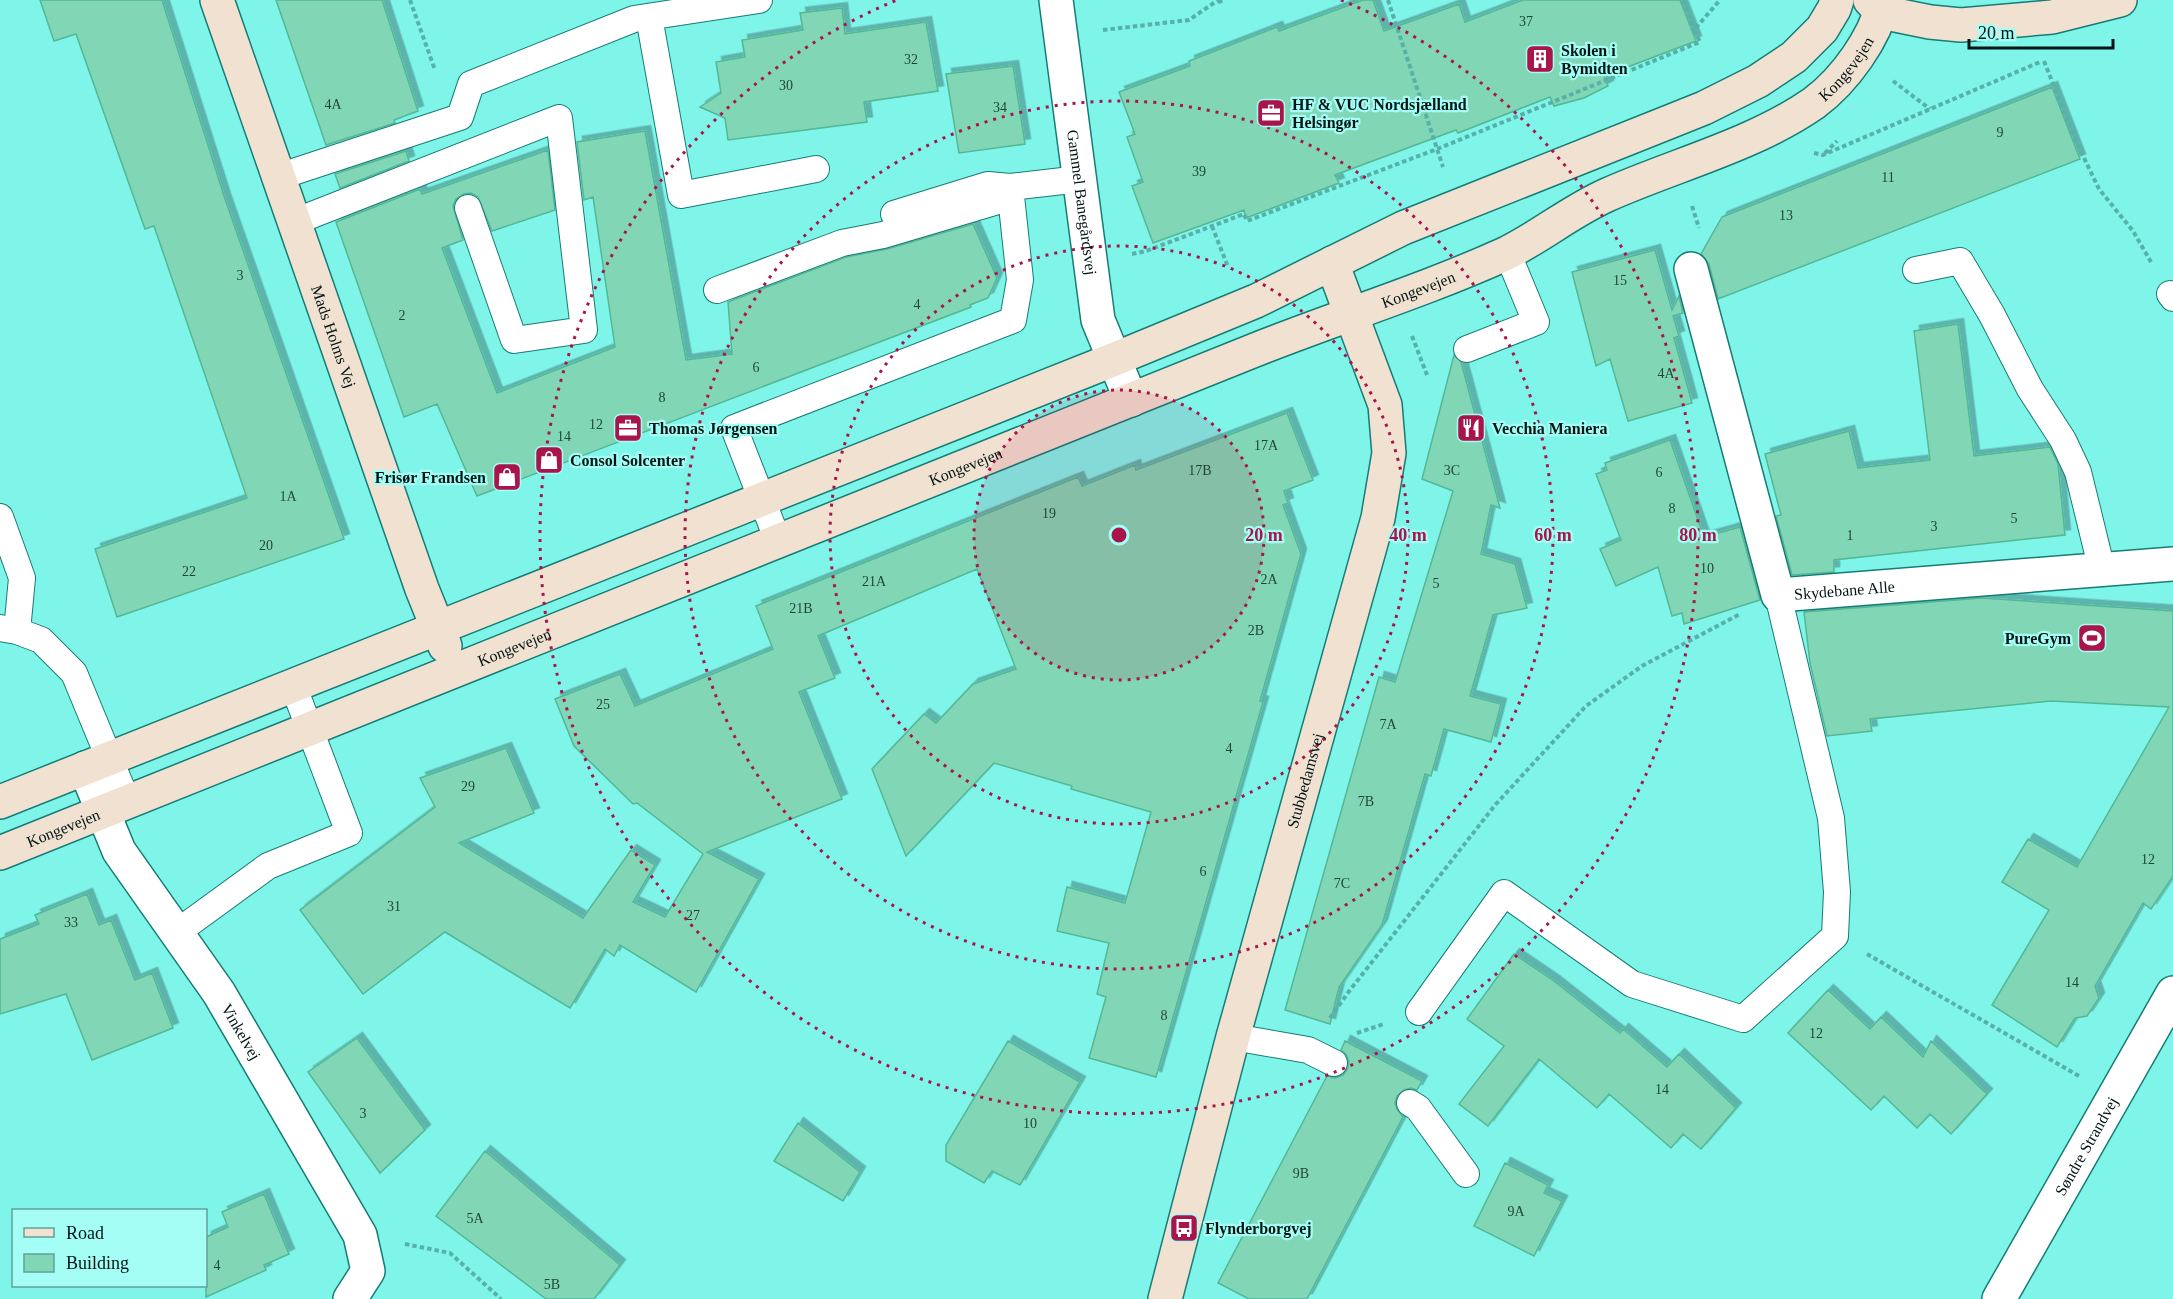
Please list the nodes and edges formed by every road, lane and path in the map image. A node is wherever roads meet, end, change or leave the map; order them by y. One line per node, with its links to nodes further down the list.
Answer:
1 (217, 0): 21 (street, Mads Holms Vej)
2 (410, 0): 16 (path)
3 (759, 0): 13 (lane)
4 (1056, 0): 15 (street, Gammel Banegårdsvej)
5 (1225, 0): 11 (path)
6 (1388, 0): 17 (path)
7 (1683, 0): 14 (path)
8 (1720, 0): 14 (path)
9 (1837, 0): 24 (street)
10 (2120, 0): 12 (street, Kongevejen)
11 (1218, 1): 15 (path)
12 (1878, 4): 19 (street, Kongevejen)
13 (649, 17): 16 (lane); 20 (lane)
14 (1694, 30): 17 (path)
15 (1060, 35): 22 (street, Gammel Banegårdsvej)
16 (453, 119): 21 (lane)
17 (1437, 149): 24 (path); 28 (path)
18 (1812, 153): 36 (path)
19 (1677, 166): 30 (street, Kongevejen); 33 (path)
20 (816, 169)
21 (278, 177): 26 (street, Mads Holms Vej)
22 (1080, 179): 23 (lane); 31 (street, Gammel Banegårdsvej)
23 (1010, 192): 27 (lane); 35 (lane); 41 (lane)
24 (1456, 207): 32 (street)
25 (468, 208): 26 (lane)
26 (294, 222): 47 (street, Mads Holms Vej)
27 (865, 223)
28 (1212, 226): 29 (path); 31 (path)
29 (1221, 249)
30 (1507, 252): 37 (street, Kongevejen); 38 (lane)
31 (1090, 263): 39 (street, Gammel Banegårdsvej)
32 (1332, 263): 37 (street, Stubbedamsvej); 39 (street)
33 (1691, 269): 46 (street, Skydebane Alle)
34 (1916, 270): 45 (lane)
35 (717, 290)
36 (2172, 296)
37 (1352, 314): 40 (street, Kongevejen); 60 (street, Stubbedamsvej)
38 (1467, 349)
39 (1115, 359): 40 (street, Gammel Banegårdsvej); 41 (street)
40 (1131, 400): 43 (street, Kongevejen)
41 (762, 499): 43 (lane); 47 (street)
42 (0, 517): 48 (lane)
43 (778, 541): 49 (street, Kongevejen)
44 (2173, 564): 45 (street, Skydebane Alle)
45 (2102, 570): 46 (street, Skydebane Alle)
46 (1779, 595): 57 (lane); 61 (path)
47 (438, 627): 49 (street, Mads Holms Vej); 50 (street)
48 (9, 630): 52 (lane)
49 (455, 670): 51 (street, Kongevejen)
50 (293, 685): 51 (lane); 52 (street)
51 (310, 728): 54 (street, Kongevejen); 56 (lane)
52 (97, 763): 53 (street); 54 (street, Vinkelvej)
53 (0, 802)
54 (115, 806): 55 (street, Kongevejen); 56 (street, Vinkelvej)
55 (0, 853)
56 (176, 933): 66 (street, Vinkelvej)
57 (1835, 936): 59 (lane); 63 (path)
58 (2173, 993): 63 (street, Søndre Strandvej)
59 (1419, 1012): 61 (path)
60 (1233, 1037): 61 (lane); 69 (street, Stubbedamsvej)
61 (1308, 1050): 62 (lane)
62 (1334, 1063)
63 (2114, 1096): 70 (street, Søndre Strandvej)
64 (1410, 1103): 65 (lane)
65 (1466, 1174)
66 (360, 1235): 67 (street, Vinkelvej); 68 (path)
67 (350, 1299)
68 (501, 1299)
69 (1165, 1299)
70 (1999, 1299)

